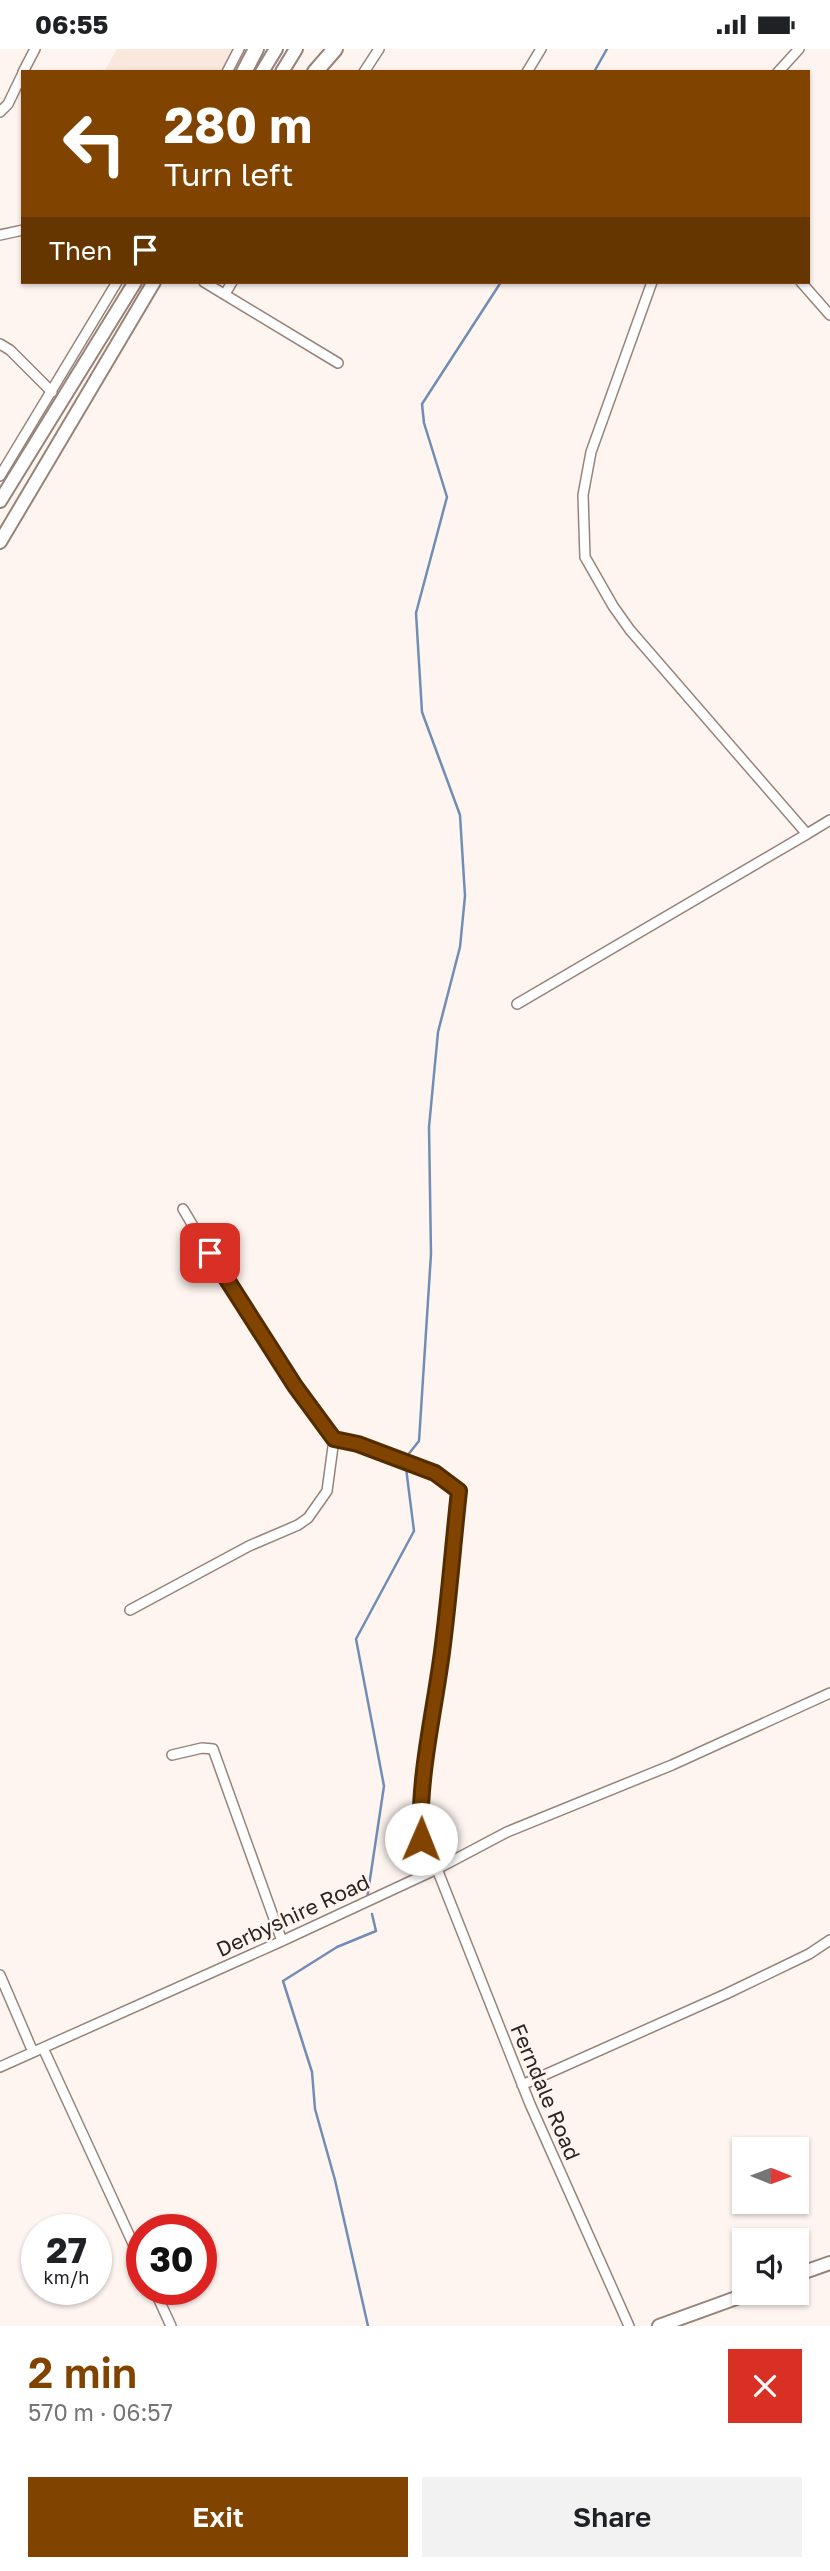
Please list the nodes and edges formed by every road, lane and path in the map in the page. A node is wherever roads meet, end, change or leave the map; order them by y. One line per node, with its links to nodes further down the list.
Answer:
1 (35, 49): 10 (street)
2 (239, 49): 11 (street)
3 (256, 49): 12 (highway)
4 (276, 49): 13 (main road)
5 (296, 49): 14 (main road)
6 (335, 49): 15 (highway)
7 (379, 49): 16 (street)
8 (541, 49): 17 (street)
9 (799, 49): 18 (street)
10 (24, 70)
11 (228, 70)
12 (245, 70)
13 (263, 70)
14 (283, 70)
15 (317, 70)
16 (365, 70)
17 (528, 70)
18 (780, 70)
19 (21, 76): 20 (street)
20 (0, 112)
21 (21, 230): 22 (street)
22 (0, 235)
23 (116, 284): 34 (street)
24 (134, 284): 36 (main road)
25 (153, 284): 37 (main road)
26 (208, 284): 30 (street)
27 (231, 284): 30 (street)
28 (651, 284): 39 (street)
29 (802, 284): 31 (street)
30 (225, 294): 33 (street)
31 (830, 316)
32 (0, 344): 34 (street)
33 (338, 363)
34 (52, 392): 35 (street)
35 (0, 476)
36 (0, 501)
37 (0, 543)
38 (830, 820): 39 (street)
39 (807, 834): 40 (street)
40 (517, 1004)
41 (183, 1209): 42 (street)
42 (334, 1439): 43 (street); 46 (street, Ferndale Road)
43 (130, 1610)
44 (830, 1693): 46 (street, Derbyshire Road)
45 (172, 1755): 48 (street)
46 (437, 1869): 48 (street, Derbyshire Road); 52 (street, Ferndale Road)
47 (830, 1940): 52 (street)
48 (282, 1941): 50 (street, Derbyshire Road)
49 (0, 1975): 50 (street)
50 (38, 2050): 51 (street, Derbyshire Road); 53 (street)
51 (0, 2067)
52 (522, 2085): 59 (street, Ferndale Road)
53 (126, 2230)
54 (830, 2263): 55 (main road)
55 (809, 2270)
56 (732, 2300): 60 (main road)
57 (161, 2305): 58 (street)
58 (171, 2326)
59 (629, 2326)
60 (659, 2326)

